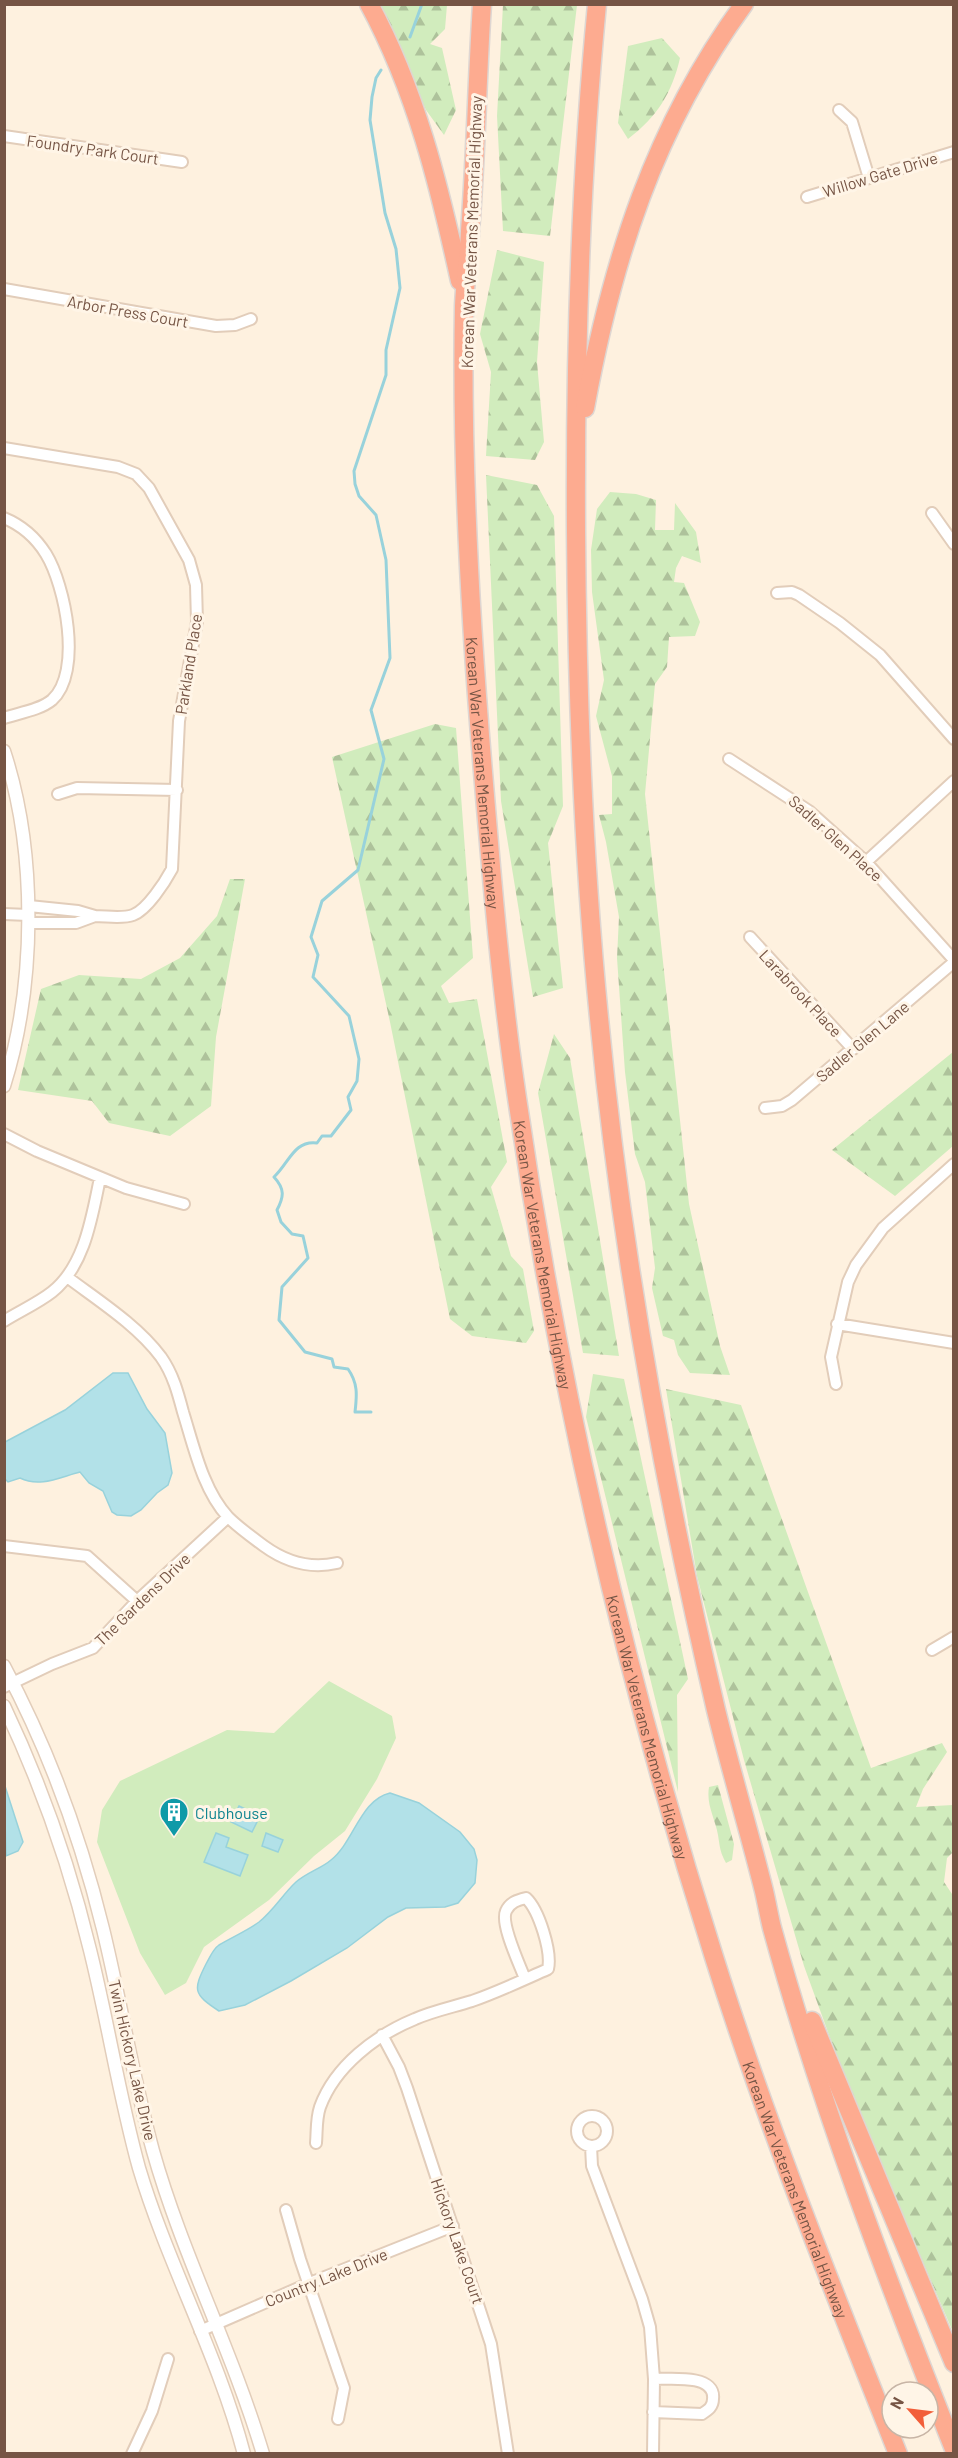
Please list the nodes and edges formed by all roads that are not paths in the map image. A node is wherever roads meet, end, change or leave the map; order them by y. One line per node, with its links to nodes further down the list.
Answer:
1 (369, 4): 12 (highway)
2 (482, 4): 12 (highway, Korean War Veterans Memorial Highway)
3 (597, 4): 15 (highway)
4 (744, 4): 15 (highway)
5 (839, 110): 9 (street)
6 (4, 136): 8 (street, Foundry Park Court)
7 (954, 152): 9 (street, Willow Gate Drive)
8 (182, 162)
9 (869, 178): 10 (street, Willow Gate Drive)
10 (807, 197)
11 (4, 289): 13 (street, Arbor Press Court)
12 (464, 300): 75 (highway, Korean War Veterans Memorial Highway)
13 (251, 319)
14 (4, 448): 25 (street, Parkland Place)
15 (576, 457): 54 (highway)
16 (932, 513): 18 (street)
17 (4, 518): 20 (street)
18 (954, 544)
19 (777, 593): 21 (street)
20 (4, 718)
21 (954, 739)
22 (4, 751): 29 (street)
23 (729, 759): 27 (street, Sadler Glen Place)
24 (954, 781): 27 (street)
25 (177, 790): 26 (street); 30 (street, Parkland Place)
26 (58, 795)
27 (866, 862): 32 (street, Sadler Glen Place)
28 (4, 914): 29 (street)
29 (28, 915): 30 (street, Parkland Place); 30 (street, Parkland Place); 34 (street)
30 (95, 916)
31 (750, 937): 33 (street, Larabrook Place)
32 (954, 961): 33 (street, Sadler Glen Lane)
33 (853, 1049): 35 (street, Sadler Glen Lane)
34 (4, 1086)
35 (765, 1108)
36 (4, 1134): 38 (street)
37 (954, 1164): 42 (street)
38 (100, 1178): 39 (street); 40 (street)
39 (184, 1204)
40 (67, 1277): 41 (street); 45 (street)
41 (4, 1321)
42 (837, 1324): 43 (street); 44 (street)
43 (954, 1343)
44 (836, 1384)
45 (228, 1516): 47 (street); 48 (street, The Gardens Drive)
46 (4, 1546): 48 (street)
47 (337, 1563)
48 (137, 1601): 52 (street, The Gardens Drive)
49 (954, 1637): 50 (street)
50 (932, 1650)
51 (4, 1666): 52 (street, Twin Hickory Lake Drive)
52 (9, 1685): 62 (street, Twin Hickory Lake Drive)
53 (4, 1706): 63 (street, Twin Hickory Lake Drive)
54 (766, 1897): 65 (highway); 69 (highway)
55 (525, 1979): 55 (street); 56 (street)
56 (382, 2035): 57 (street); 60 (street, Hickory Lake Court)
57 (316, 2143)
58 (591, 2146): 66 (street)
59 (286, 2210): 61 (street)
60 (453, 2226): 61 (street, Country Lake Drive); 73 (street, Hickory Lake Court)
61 (310, 2283): 62 (street, Country Lake Drive); 68 (street)
62 (217, 2323): 63 (street, Country Lake Drive); 72 (street, Twin Hickory Lake Drive)
63 (200, 2331): 71 (street, Twin Hickory Lake Drive)
64 (168, 2359): 70 (street)
65 (954, 2363)
66 (654, 2379): 67 (street); 67 (street)
67 (653, 2412): 74 (street)
68 (338, 2419)
69 (954, 2449)
70 (132, 2454)
71 (244, 2454)
72 (263, 2454)
73 (508, 2454)
74 (653, 2454)
75 (898, 2454)

